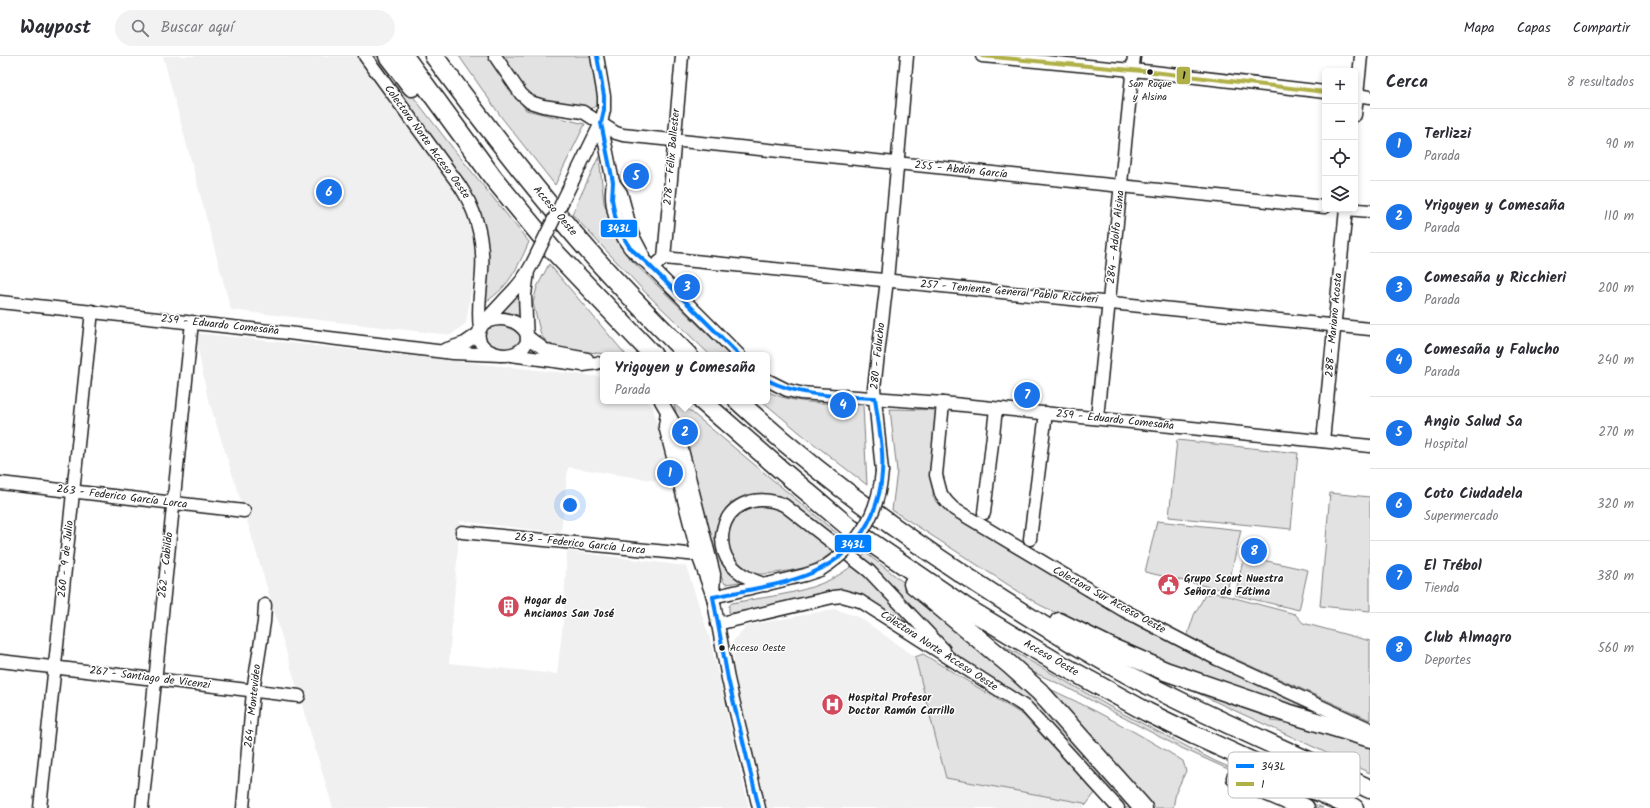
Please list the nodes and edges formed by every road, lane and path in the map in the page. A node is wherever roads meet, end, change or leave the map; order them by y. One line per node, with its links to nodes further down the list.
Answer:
1 (365, 56): 37 (street, Colectora Norte Acceso Oeste)
2 (388, 56): 22 (highway)
3 (404, 56): 22 (highway)
4 (434, 56): 19 (highway, Acceso Oeste)
5 (447, 56): 19 (highway)
6 (495, 56): 18 (street)
7 (597, 56): 18 (street)
8 (682, 56): 20 (street, 278 - Félix Ballester)
9 (907, 56): 21 (street, 280 - Falucho)
10 (982, 56): 13 (street)
11 (1134, 56): 13 (street, 284 - Adolfo Alsina)
12 (1361, 56): 14 (street)
13 (1133, 70): 15 (street); 23 (street, 284 - Adolfo Alsina)
14 (1358, 79)
15 (1322, 92)
16 (1358, 95): 17 (street)
17 (1370, 97)
18 (601, 122): 20 (street, 255 - Abdón García); 29 (street); 30 (street, bridge)
19 (492, 133): 42 (highway, Acceso Oeste)
20 (673, 140): 21 (street, 255 - Abdón García); 28 (street, 278 - Félix Ballester)
21 (897, 163): 23 (street, 255 - Abdón García); 31 (street, 280 - Falucho)
22 (494, 179): 41 (highway)
23 (1121, 187): 24 (street, 255 - Abdón García); 32 (street, 284 - Adolfo Alsina)
24 (1322, 207)
25 (1358, 210): 27 (street)
26 (1346, 212): 36 (street, 288 - Mariano Acosta)
27 (1370, 212)
28 (664, 258): 29 (street); 31 (street, 257 - Teniente General Pablo Riccheri)
29 (649, 266): 43 (street)
30 (530, 267): 37 (street); 39 (street)
31 (887, 280): 32 (street, 257 - Teniente General Pablo Riccheri); 47 (street, 280 - Falucho)
32 (1109, 301): 36 (street, 257 - Teniente General Pablo Riccheri); 54 (street, 284 - Adolfo Alsina)
33 (0, 302): 34 (street, 259 - Eduardo Comesaña)
34 (92, 311): 35 (street, 259 - Eduardo Comesaña); 58 (street, 260 - 9 de Julio)
35 (192, 322): 40 (street, 259 - Eduardo Comesaña); 59 (street, 262 - Cabildo)
36 (1334, 325): 38 (street, 257 - Teniente General Pablo Riccheri); 55 (street, 288 - Mariano Acosta)
37 (481, 328): 39 (street); 40 (street, 259 - Eduardo Comesaña); 44 (street)
38 (1370, 328)
39 (528, 335): 44 (street); 45 (street, 259 - Eduardo Comesaña)
40 (440, 351): 44 (street, 259 - Eduardo Comesaña)
41 (650, 352)
42 (685, 352)
43 (736, 352)
44 (506, 355): 45 (street, 259 - Eduardo Comesaña)
45 (600, 363)
46 (770, 382): 47 (street, 259 - Eduardo Comesaña)
47 (874, 398): 48 (street, 259 - Eduardo Comesaña); 67 (street, 280 - Falucho, bridge)
48 (944, 403): 52 (street, 259 - Eduardo Comesaña); 77 (street, Colectora Sur Acceso Oeste)
49 (705, 404): 62 (highway, Acceso Oeste)
50 (741, 404): 66 (highway)
51 (664, 406): 65 (street); 68 (street)
52 (996, 409): 53 (street, 259 - Eduardo Comesaña); 61 (street)
53 (1046, 414): 54 (street, 259 - Eduardo Comesaña); 64 (street)
54 (1097, 418): 55 (street, 259 - Eduardo Comesaña)
55 (1323, 441): 56 (street, 259 - Eduardo Comesaña)
56 (1370, 446)
57 (0, 483): 58 (street, 263 - Federico García Lorca)
58 (73, 492): 59 (street, 263 - Federico García Lorca); 73 (street, 260 - 9 de Julio)
59 (172, 503): 60 (street, 263 - Federico García Lorca); 74 (street, 262 - Cabildo)
60 (244, 511)
61 (984, 513)
62 (850, 528): 79 (highway, Acceso Oeste); 90 (highway)
63 (462, 532): 65 (street, 263 - Federico García Lorca)
64 (1030, 538)
65 (698, 555): 68 (street)
66 (954, 570): 78 (highway); 80 (highway)
67 (766, 585): 68 (street, 280 - Falucho); 72 (street)
68 (712, 597): 70 (street)
69 (265, 605): 75 (street, 264 - Montevideo)
70 (717, 624): 72 (street, Colectora Norte Acceso Oeste); 88 (street)
71 (0, 661): 73 (street, 267 - Santiago de Vicenzi)
72 (958, 664): 89 (street, Colectora Norte Acceso Oeste)
73 (54, 667): 74 (street, 267 - Santiago de Vicenzi); 85 (street, 260 - 9 de Julio)
74 (154, 679): 75 (street, 267 - Santiago de Vicenzi); 86 (street, 262 - Cabildo)
75 (253, 691): 76 (street, 267 - Santiago de Vicenzi); 87 (street, 264 - Montevideo)
76 (299, 696)
77 (1370, 729)
78 (1370, 738)
79 (1231, 752)
80 (1290, 752)
81 (1360, 784): 82 (highway)
82 (1370, 789)
83 (1282, 798): 91 (highway)
84 (1332, 798): 92 (highway, Acceso Oeste)
85 (40, 808)
86 (142, 808)
87 (242, 808)
88 (759, 808)
89 (1118, 808)
90 (1143, 808)
91 (1305, 808)
92 (1354, 808)

